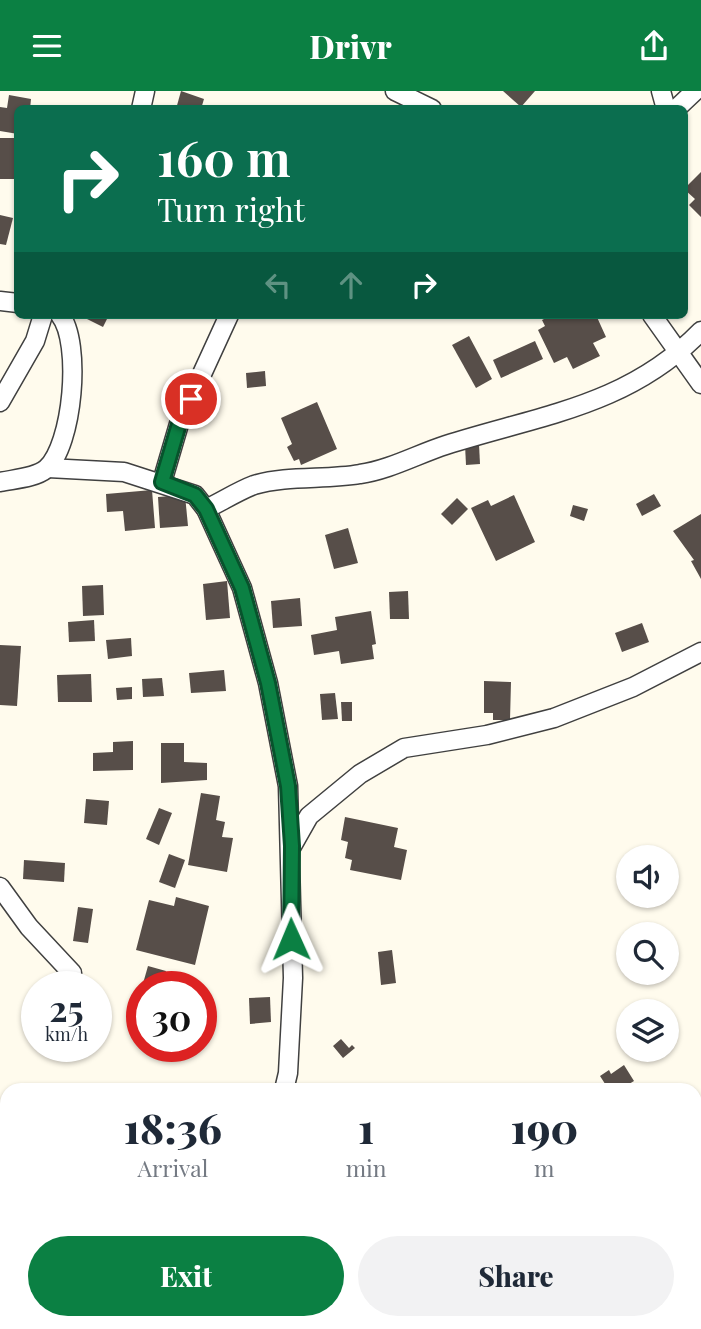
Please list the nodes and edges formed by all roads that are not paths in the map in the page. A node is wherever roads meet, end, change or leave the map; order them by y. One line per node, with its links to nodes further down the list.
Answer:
1 (395, 91): 3 (street)
2 (695, 91): 4 (street)
3 (424, 105)
4 (680, 105)
5 (42, 319): 12 (street)
6 (63, 319): 13 (street)
7 (228, 319): 15 (street)
8 (655, 319): 10 (street)
9 (701, 331): 10 (street)
10 (678, 355): 11 (street); 16 (street)
11 (701, 384)
12 (0, 402)
13 (48, 468): 14 (street); 15 (street)
14 (0, 482)
15 (162, 482): 16 (street)
16 (206, 509): 18 (street)
17 (701, 652): 18 (street)
18 (292, 846): 21 (street)
19 (0, 887): 20 (street)
20 (70, 971)
21 (286, 1083)

